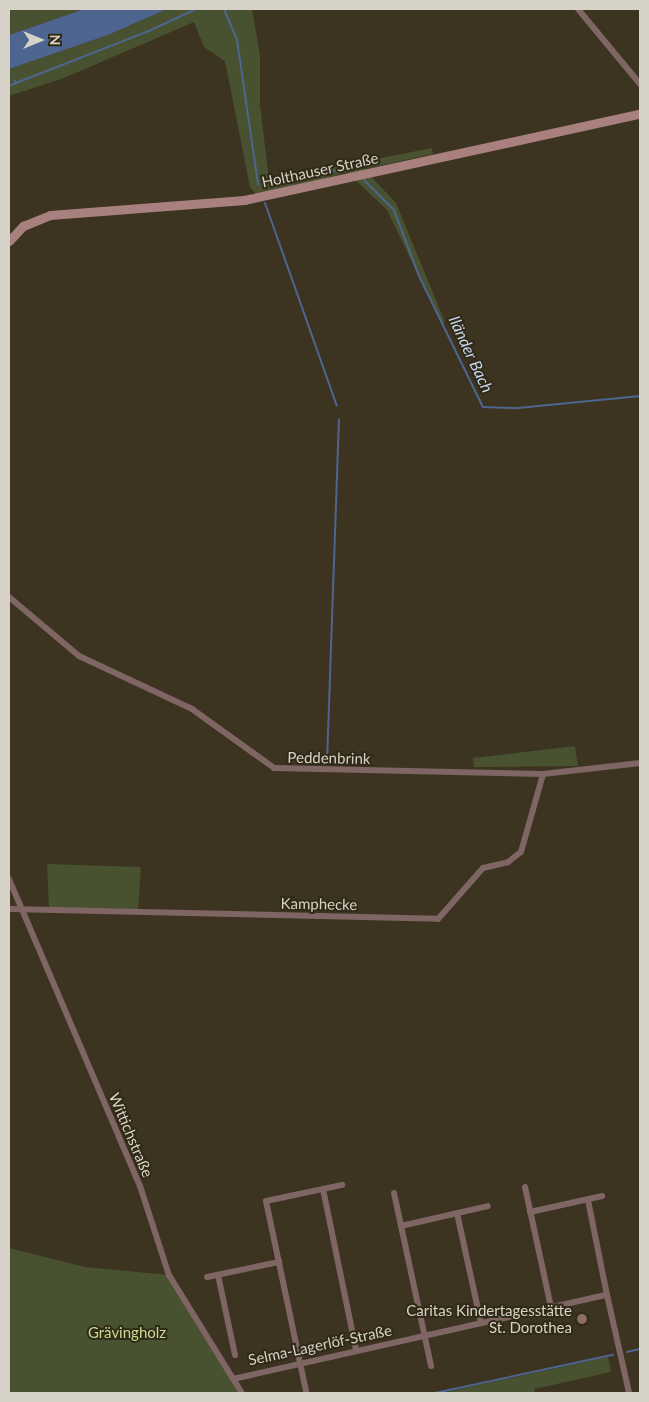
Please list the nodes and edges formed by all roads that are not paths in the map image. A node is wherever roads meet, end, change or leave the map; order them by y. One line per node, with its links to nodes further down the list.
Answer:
1 (578, 9): 2 (street)
2 (640, 84)
3 (640, 114): 4 (street, Holthauser Straße)
4 (9, 240)
5 (9, 597): 7 (street, Peddenbrink)
6 (640, 763): 7 (street, Peddenbrink)
7 (543, 774): 10 (street, Kamphecke)
8 (9, 879): 10 (street, Wittichstraße)
9 (9, 909): 10 (street, Kamphecke)
10 (23, 912): 32 (street, Wittichstraße)
11 (342, 1185): 13 (street)
12 (525, 1187): 18 (street)
13 (323, 1189): 21 (street); 28 (street)
14 (394, 1193): 20 (street)
15 (602, 1196): 16 (street)
16 (588, 1200): 18 (street); 24 (street)
17 (488, 1206): 19 (street)
18 (530, 1212): 25 (street)
19 (457, 1213): 20 (street); 26 (street)
20 (401, 1226): 27 (street)
21 (279, 1262): 22 (street); 30 (street)
22 (218, 1274): 23 (street); 29 (street)
23 (207, 1277)
24 (607, 1295): 25 (street, Selma-Lagerlöf-Straße); 35 (street)
25 (551, 1307): 26 (street, Selma-Lagerlöf-Straße)
26 (481, 1323): 27 (street, Selma-Lagerlöf-Straße)
27 (424, 1335): 28 (street, Selma-Lagerlöf-Straße); 31 (street)
28 (356, 1350): 30 (street, Selma-Lagerlöf-Straße)
29 (235, 1355)
30 (300, 1362): 32 (street, Selma-Lagerlöf-Straße); 33 (street)
31 (431, 1366)
32 (233, 1379): 34 (street, Wittichstraße)
33 (306, 1391)
34 (242, 1393)
35 (628, 1393)

